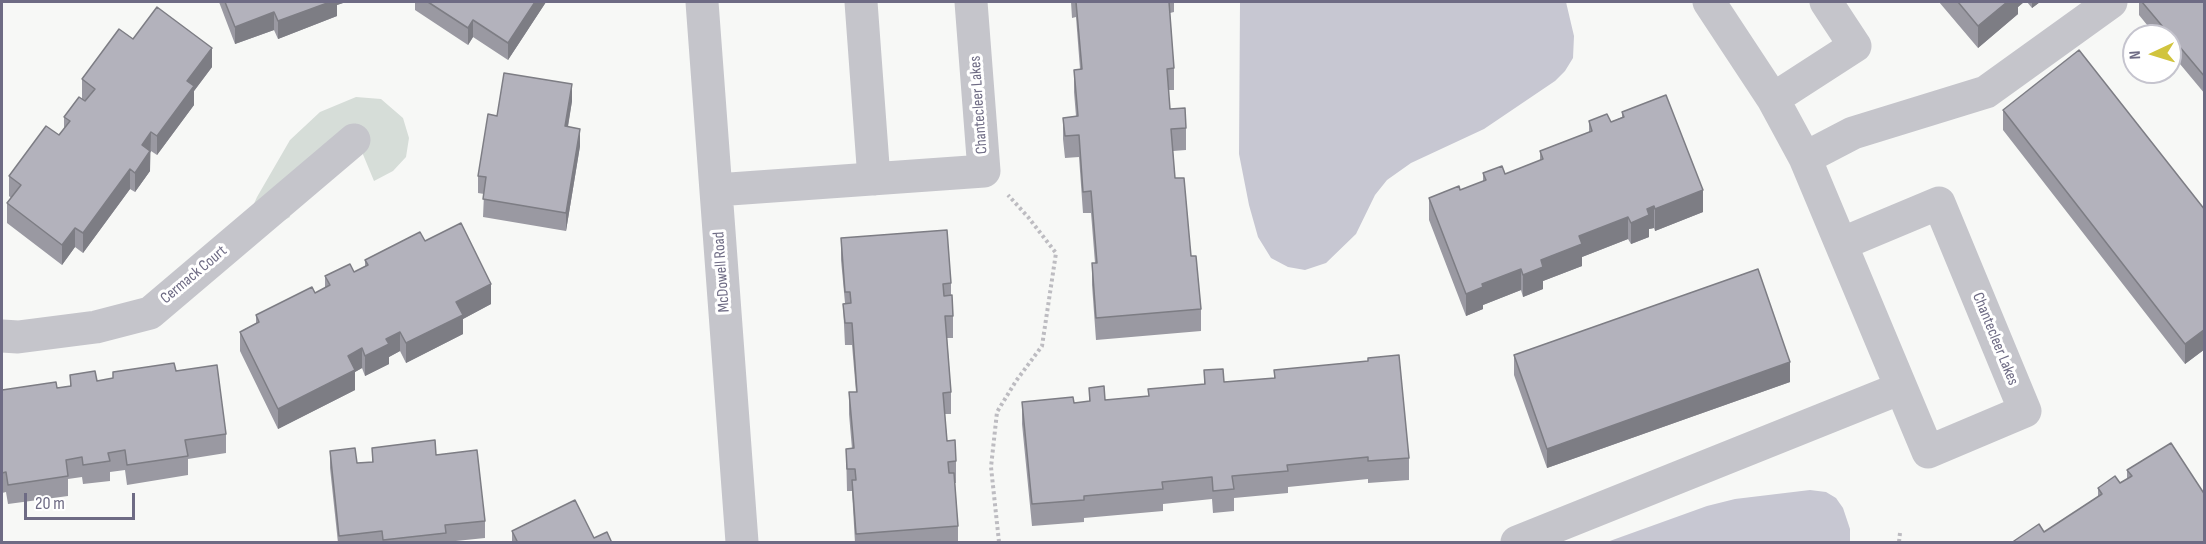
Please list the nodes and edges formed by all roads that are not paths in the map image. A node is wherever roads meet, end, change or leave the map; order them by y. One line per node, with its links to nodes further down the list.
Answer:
1 (702, 2): 11 (street, McDowell Road)
2 (861, 2): 10 (street)
3 (971, 2): 10 (street, Chantecleer Lakes)
4 (1709, 2): 7 (street, Chantecleer Lakes)
5 (1826, 2): 7 (street)
6 (2111, 2): 9 (street)
7 (1773, 99): 9 (street, Chantecleer Lakes)
8 (354, 140): 13 (street, Cermack Court)
9 (1805, 158): 12 (street, Chantecleer Lakes)
10 (874, 178): 11 (street, Chantecleer Lakes)
11 (716, 190): 15 (street, McDowell Road)
12 (1841, 244): 14 (street, Chantecleer Lakes); 14 (street, Chantecleer Lakes)
13 (2, 336)
14 (1901, 388): 16 (street)
15 (742, 543)
16 (1517, 543)

